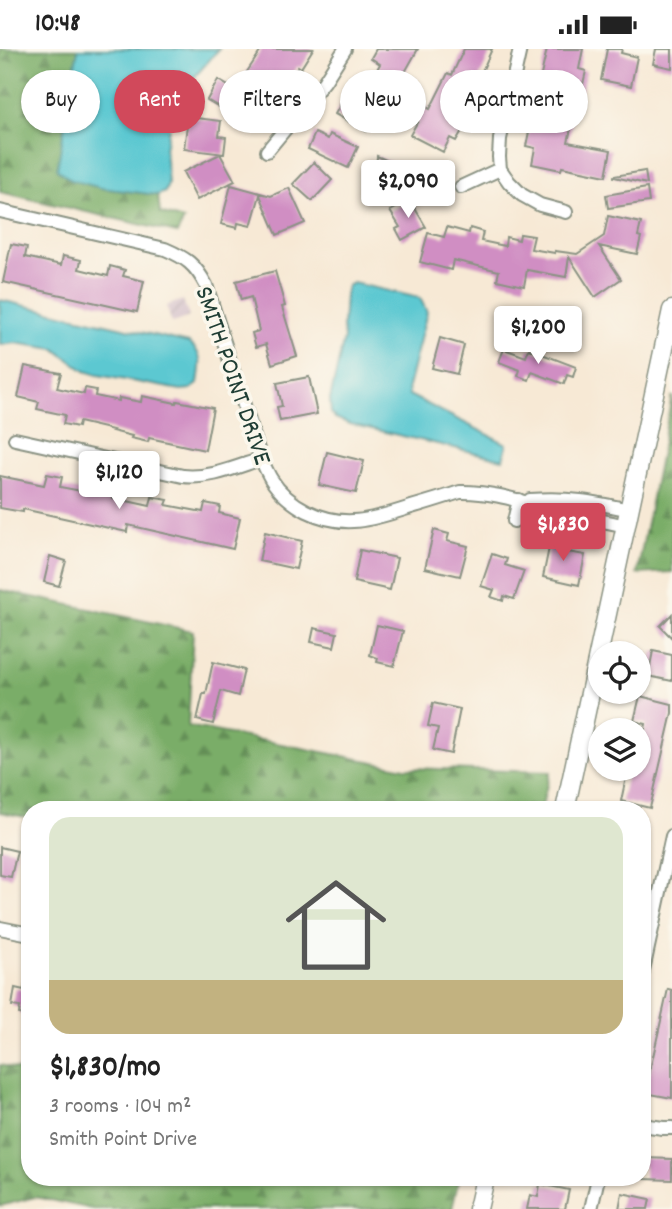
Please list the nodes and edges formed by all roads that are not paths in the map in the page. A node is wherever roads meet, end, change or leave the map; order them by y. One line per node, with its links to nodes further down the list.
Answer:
1 (345, 49): 3 (street)
2 (520, 49): 4 (street)
3 (267, 151)
4 (500, 169): 5 (street); 7 (street)
5 (461, 187)
6 (0, 211): 10 (street, SMITH POINT DRIVE)
7 (566, 212)
8 (672, 310): 12 (street)
9 (15, 439): 10 (street)
10 (261, 459): 11 (street, SMITH POINT DRIVE)
11 (519, 500): 12 (street, SMITH POINT DRIVE); 13 (street)
12 (628, 518): 14 (street)
13 (514, 521)
14 (567, 801)
15 (672, 836): 18 (street)
16 (0, 928): 17 (street)
17 (21, 932)
18 (651, 933)
19 (651, 1126): 20 (street)
20 (672, 1128)
21 (483, 1186): 23 (street)
22 (596, 1186): 24 (street)
23 (478, 1209)
24 (591, 1209)

